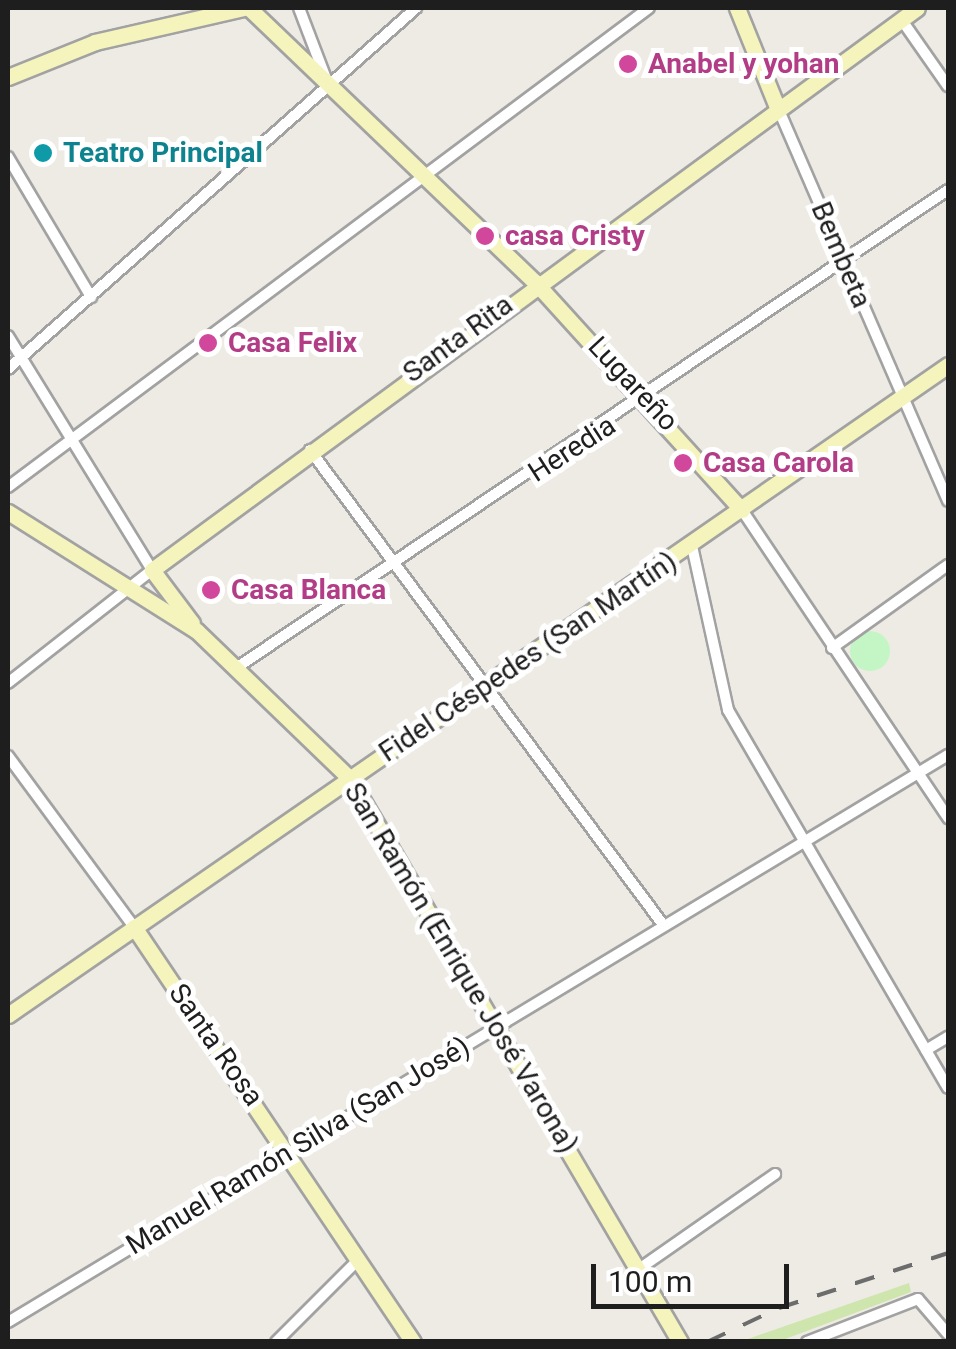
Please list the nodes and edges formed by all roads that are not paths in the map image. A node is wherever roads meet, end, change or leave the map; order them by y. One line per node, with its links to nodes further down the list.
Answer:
1 (246, 8): 8 (street); 9 (street, Lugareño)
2 (298, 8): 9 (street)
3 (416, 8): 9 (street)
4 (649, 8): 13 (street)
5 (737, 8): 11 (street, Bembeta)
6 (917, 8): 7 (street, Santa Rita)
7 (901, 19): 10 (street); 11 (street, Santa Rita)
8 (8, 77)
9 (329, 83): 13 (street, Lugareño); 17 (street)
10 (948, 86)
11 (777, 107): 15 (street, Bembeta); 16 (street, Santa Rita)
12 (8, 157): 17 (street)
13 (424, 176): 16 (street, Lugareño); 24 (street)
14 (948, 190): 15 (street, Heredia)
15 (846, 264): 22 (street, Bembeta); 23 (street, Heredia)
16 (535, 282): 23 (street, Lugareño); 25 (street, Santa Rita)
17 (90, 297): 19 (street)
18 (8, 336): 19 (street)
19 (21, 358): 21 (street); 24 (street)
20 (948, 365): 22 (street, Fidel Céspedes (San Martín))
21 (8, 369)
22 (899, 398): 27 (street, Bembeta); 28 (street, Fidel Céspedes (San Martín))
23 (648, 400): 28 (street, Lugareño); 31 (street, Heredia)
24 (74, 440): 26 (street); 33 (street)
25 (309, 449): 31 (street); 33 (street, Santa Rita)
26 (8, 487)
27 (948, 501)
28 (742, 510): 30 (street, Fidel Céspedes (San Martín)); 36 (street, Lugareño)
29 (8, 512): 34 (street)
30 (692, 546): 39 (street, Fidel Céspedes (San Martín)); 45 (street)
31 (397, 565): 37 (street, Heredia); 39 (street)
32 (948, 565): 36 (street)
33 (152, 570): 34 (street, Santa Rita); 35 (street)
34 (130, 588): 35 (street); 38 (street, Santa Rita)
35 (197, 631): 37 (street, San Ramón (Enrique José Varona))
36 (832, 648): 42 (street, Lugareño)
37 (239, 666): 43 (street, San Ramón (Enrique José Varona))
38 (8, 682)
39 (481, 684): 43 (street, Fidel Céspedes (San Martín)); 46 (street)
40 (948, 754): 42 (street, Manuel Ramón Silva (San José))
41 (8, 756): 47 (street, Santa Rosa)
42 (919, 773): 44 (street, Lugareño); 45 (street, Manuel Ramón Silva (San José))
43 (350, 779): 47 (street, Fidel Céspedes (San Martín)); 49 (street, San Ramón (Enrique José Varona))
44 (948, 818)
45 (808, 842): 46 (street, Manuel Ramón Silva (San José)); 51 (street)
46 (664, 926): 49 (street, Manuel Ramón Silva (San José))
47 (134, 927): 48 (street, Fidel Céspedes (San Martín)); 53 (street, Santa Rosa)
48 (8, 1015)
49 (499, 1024): 53 (street, Manuel Ramón Silva (San José)); 56 (street, San Ramón (Enrique José Varona))
50 (948, 1036): 51 (street)
51 (926, 1050): 52 (street)
52 (948, 1088)
53 (290, 1153): 55 (street, Santa Rosa); 57 (street, Manuel Ramón Silva (San José))
54 (775, 1174): 56 (street)
55 (359, 1259): 59 (street); 60 (street, Santa Rosa)
56 (639, 1269): 61 (street, San Ramón (Enrique José Varona))
57 (8, 1322)
58 (948, 1334): 62 (street)
59 (276, 1342)
60 (413, 1342)
61 (680, 1342)
62 (807, 1342)

